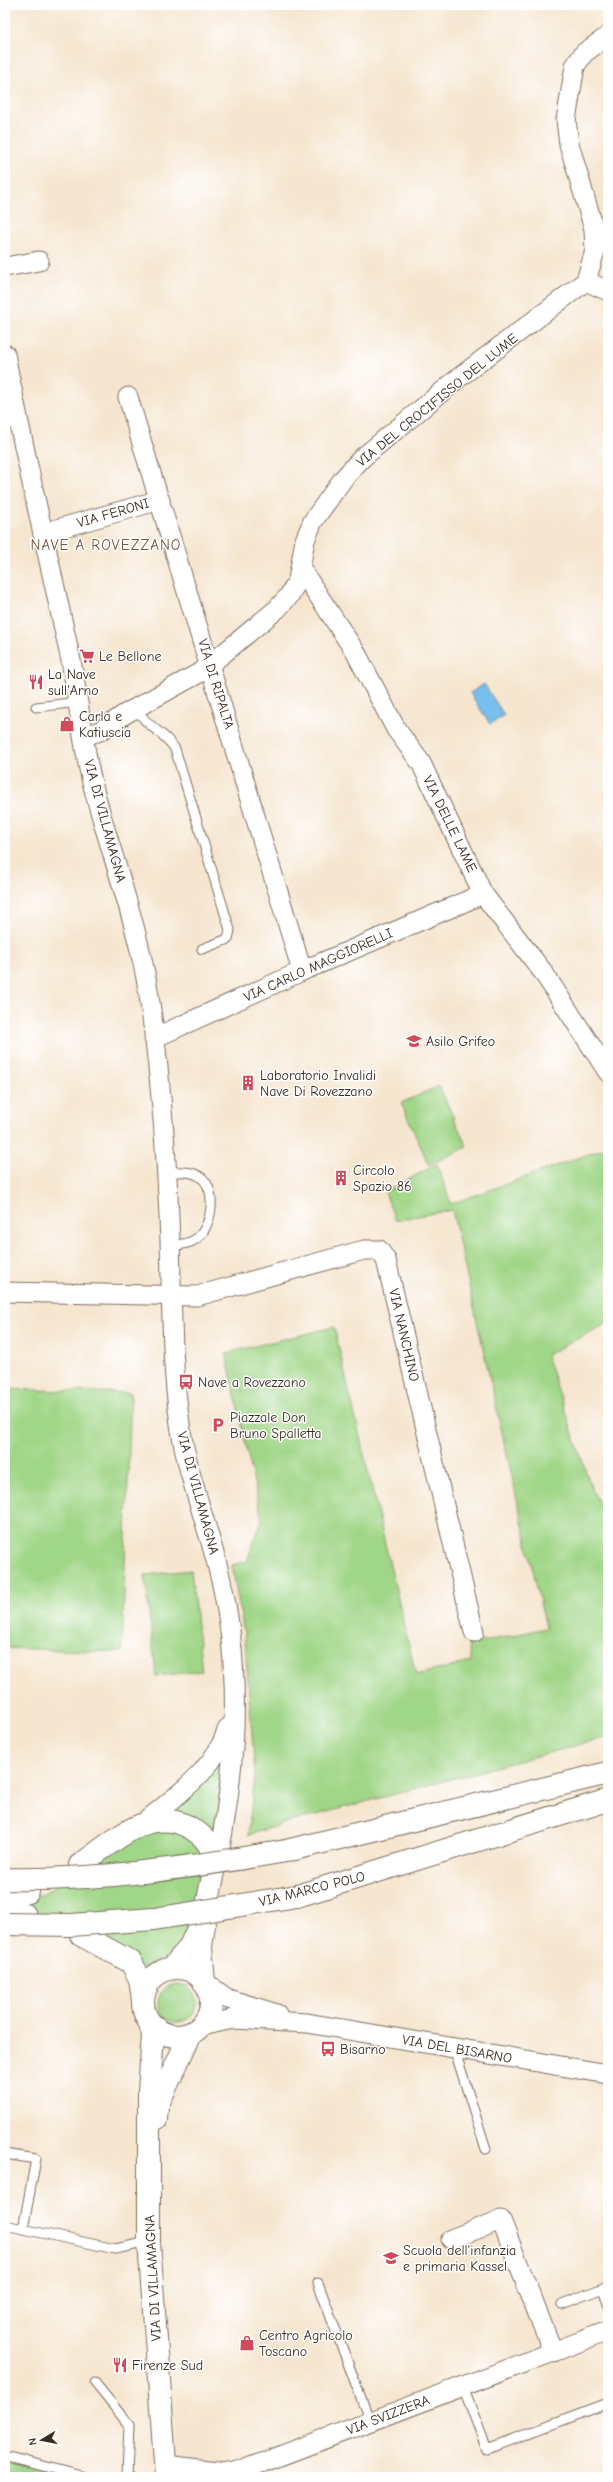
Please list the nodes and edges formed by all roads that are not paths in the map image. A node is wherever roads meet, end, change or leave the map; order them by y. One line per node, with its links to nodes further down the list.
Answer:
1 (608, 36): 4 (street)
2 (39, 261): 3 (street)
3 (5, 267)
4 (586, 281): 5 (street); 10 (street, VIA DEL CROCIFISSO DEL LUME)
5 (608, 291)
6 (5, 354): 9 (street, VIA DI VILLAMAGNA)
7 (128, 397): 8 (street, VIA DI RIPALTA)
8 (160, 500): 9 (street, VIA FERONI); 11 (street, VIA DI RIPALTA)
9 (43, 533): 12 (street, VIA DI VILLAMAGNA)
10 (301, 568): 11 (street, VIA DEL CROCIFISSO DEL LUME); 16 (street, VIA DELLE LAME)
11 (210, 665): 14 (street, VIA DEL CROCIFISSO DEL LUME); 18 (street, VIA DI RIPALTA)
12 (79, 702): 13 (lane); 15 (street, VIA DI VILLAMAGNA)
13 (36, 707)
14 (136, 708): 15 (street, VIA DEL CROCIFISSO DEL LUME); 17 (lane)
15 (84, 736): 19 (street, VIA DI VILLAMAGNA)
16 (483, 894): 18 (street, VIA CARLO MAGGIORELLI); 20 (street, VIA DELLE LAME)
17 (202, 949)
18 (302, 971): 19 (street, VIA CARLO MAGGIORELLI)
19 (154, 1038): 21 (street, VIA DI VILLAMAGNA)
20 (608, 1072)
21 (166, 1173): 22 (street, VIA DI VILLAMAGNA); 22 (lane)
22 (170, 1246): 24 (street, VIA DI VILLAMAGNA)
23 (5, 1292): 24 (street)
24 (170, 1295): 25 (street, VIA NANCHINO); 26 (street, VIA DI VILLAMAGNA)
25 (474, 1632)
26 (234, 1667): 29 (street, VIA DI VILLAMAGNA); 30 (street, VIA DI VILLAMAGNA)
27 (608, 1773): 32 (main road, bridge)
28 (608, 1800): 35 (main road, VIA MARCO POLO, bridge)
29 (146, 1821): 30 (main road); 31 (main road)
30 (216, 1854)
31 (80, 1865)
32 (5, 1879)
33 (28, 1892): 34 (main road)
34 (5, 1897)
35 (5, 1924)
36 (201, 1926): 38 (street, VIA DI VILLAMAGNA); 39 (main road, VIA DI VILLAMAGNA)
37 (81, 1935): 40 (main road)
38 (169, 1969): 39 (main road); 40 (main road, VIA DI VILLAMAGNA)
39 (204, 1982): 42 (street, VIA DEL BISARNO); 43 (main road, VIA DI VILLAMAGNA)
40 (143, 2002): 41 (main road, VIA DI VILLAMAGNA)
41 (150, 2023): 43 (main road); 48 (main road, VIA DI VILLAMAGNA)
42 (307, 2023): 43 (street, VIA DEL BISARNO); 44 (street, VIA DEL BISARNO)
43 (196, 2029): 48 (main road, VIA DI VILLAMAGNA)
44 (454, 2048): 45 (street, VIA DEL BISARNO); 46 (lane)
45 (606, 2078)
46 (486, 2149)
47 (5, 2154): 50 (lane)
48 (149, 2174): 52 (main road, VIA DI VILLAMAGNA)
49 (5, 2225): 50 (lane)
50 (23, 2229): 52 (lane)
51 (451, 2239): 58 (street)
52 (149, 2242): 64 (main road, VIA DI VILLAMAGNA)
53 (318, 2283): 62 (lane)
54 (605, 2287): 55 (lane); 56 (lane)
55 (562, 2304)
56 (608, 2304)
57 (608, 2331): 58 (street, VIA SVIZZERA)
58 (553, 2352): 60 (street, VIA SVIZZERA)
59 (95, 2383): 67 (lane)
60 (463, 2387): 61 (lane); 62 (street, VIA SVIZZERA)
61 (608, 2402)
62 (370, 2422): 65 (street, VIA SVIZZERA)
63 (5, 2456): 66 (lane)
64 (165, 2471): 65 (street, VIA SVIZZERA)
65 (235, 2475)
66 (86, 2477)
67 (127, 2477)

